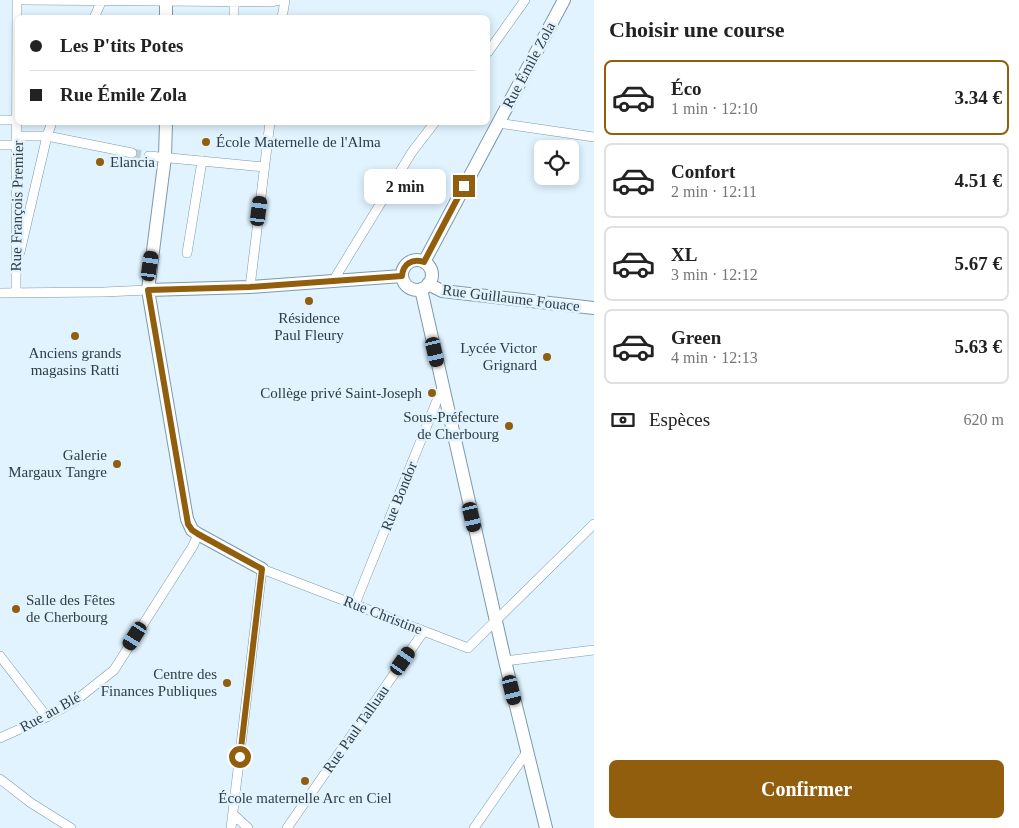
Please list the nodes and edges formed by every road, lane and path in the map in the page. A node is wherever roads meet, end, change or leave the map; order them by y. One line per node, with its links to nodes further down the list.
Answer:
1 (17, 0): 10 (street, Rue François Premier)
2 (24, 0): 3 (street)
3 (102, 0): 4 (street); 11 (street)
4 (166, 0): 9 (street); 12 (street)
5 (280, 0): 9 (street)
6 (285, 0): 14 (street)
7 (525, 0): 15 (street)
8 (564, 0): 18 (street, Rue Émile Zola)
9 (234, 2): 13 (street)
10 (17, 15)
11 (95, 15)
12 (166, 15)
13 (234, 15)
14 (282, 15)
15 (490, 49)
16 (0, 120): 17 (street)
17 (15, 120)
18 (498, 123): 25 (street); 34 (street, Rue Émile Zola)
19 (17, 125): 26 (street, Rue François Premier)
20 (51, 125): 24 (street)
21 (166, 125): 30 (street)
22 (270, 125): 32 (street)
23 (433, 125): 37 (street)
24 (47, 136): 26 (street); 28 (street); 35 (street)
25 (594, 137)
26 (17, 140): 27 (street); 35 (street, Rue François Premier)
27 (0, 145)
28 (132, 153)
29 (149, 156): 30 (street)
30 (165, 157): 31 (street); 40 (street)
31 (202, 161): 32 (street); 33 (street)
32 (264, 167): 38 (street)
33 (188, 253)
34 (424, 262): 36 (street); 39 (street)
35 (16, 269): 42 (street, Rue François Premier)
36 (402, 276): 37 (street); 39 (street)
37 (333, 281): 38 (street)
38 (250, 287): 40 (street)
39 (424, 287): 43 (street, Rue Guillaume Fouace); 44 (street)
40 (148, 290): 42 (street); 46 (street)
41 (0, 293): 42 (street)
42 (16, 293)
43 (594, 308)
44 (442, 388): 48 (street, Rue Bondor); 49 (street)
45 (594, 524): 49 (street)
46 (198, 534): 47 (street); 54 (street, Rue au Blé)
47 (262, 569): 48 (street, Rue Christine); 58 (street)
48 (355, 604): 50 (street, Rue Christine)
49 (496, 621): 50 (street, Rue Christine); 53 (street)
50 (424, 631): 62 (street, Rue Paul Talluau)
51 (594, 650): 53 (street)
52 (0, 656): 54 (street)
53 (505, 661): 56 (street)
54 (46, 717): 55 (street, Rue au Blé)
55 (0, 738)
56 (527, 752): 63 (street); 64 (street)
57 (0, 778): 59 (street)
58 (233, 814): 60 (street); 61 (street)
59 (67, 827)
60 (231, 828)
61 (248, 828)
62 (287, 828)
63 (474, 828)
64 (546, 828)

